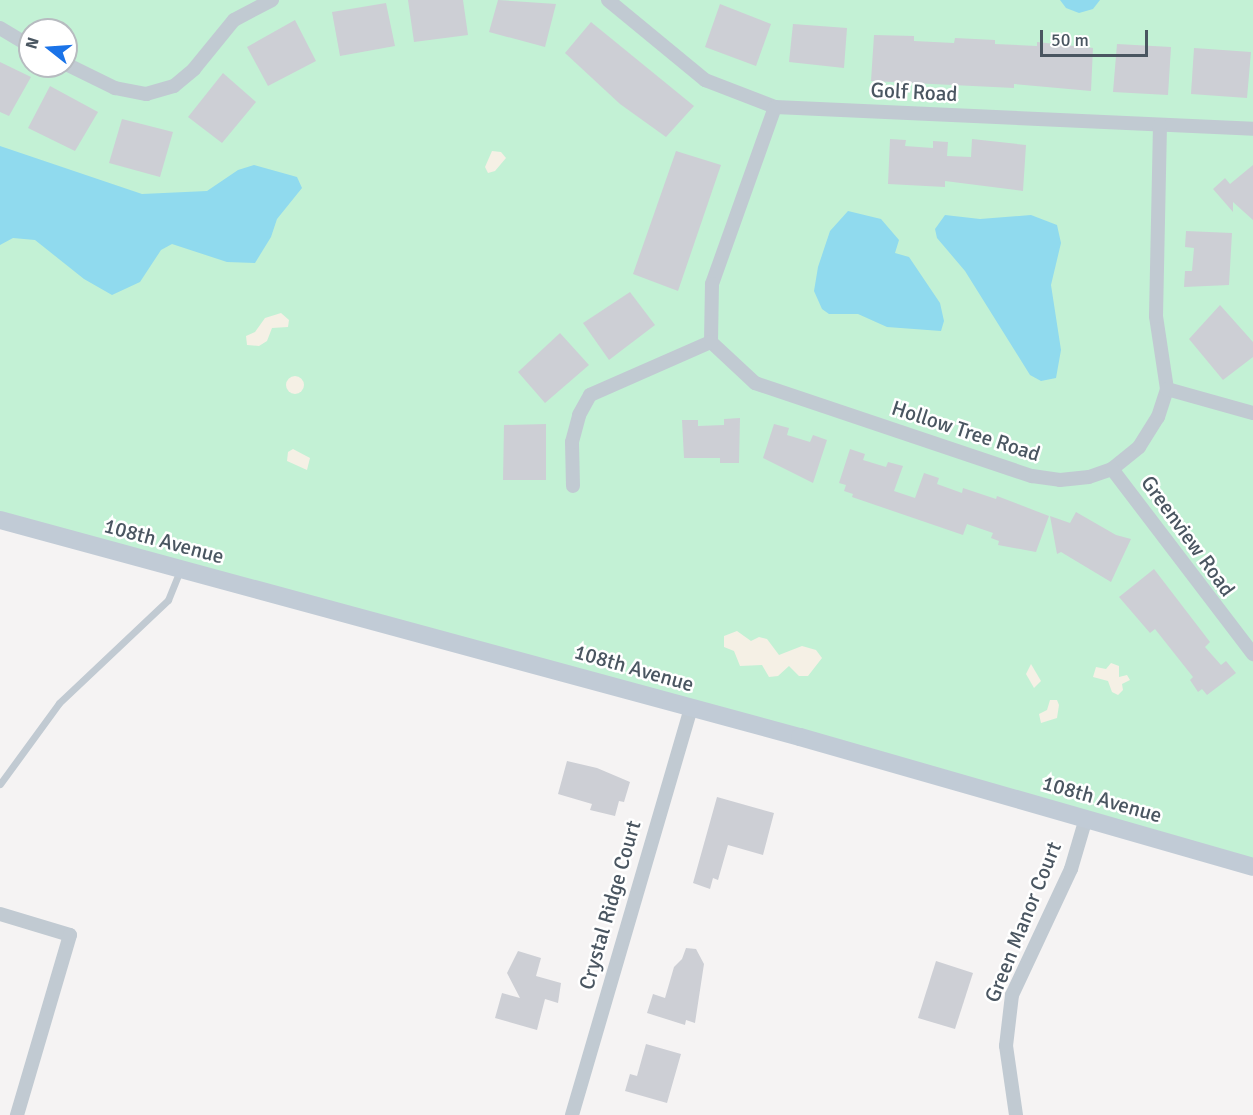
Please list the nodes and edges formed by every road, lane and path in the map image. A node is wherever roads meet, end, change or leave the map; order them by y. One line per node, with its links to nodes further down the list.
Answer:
1 (272, 0): 5 (street)
2 (608, 0): 6 (street, Golf Road)
3 (0, 28): 4 (street)
4 (18, 39)
5 (78, 70)
6 (775, 106): 7 (street, Golf Road); 9 (street)
7 (1160, 125): 8 (street, Golf Road); 10 (street, Hollow Tree Road)
8 (1253, 129)
9 (711, 342): 12 (street, Hollow Tree Road); 13 (street)
10 (1167, 389): 11 (street); 12 (street, Hollow Tree Road)
11 (1253, 413)
12 (1112, 469): 16 (street, Greenview Road)
13 (573, 486)
14 (0, 520): 15 (street, 108th Avenue)
15 (181, 569): 17 (street, 108th Avenue); 18 (lane)
16 (1253, 654)
17 (691, 708): 19 (street, 108th Avenue); 23 (street, Crystal Ridge Court)
18 (0, 784)
19 (1086, 818): 20 (street, 108th Avenue); 24 (street, Green Manor Court)
20 (1253, 867)
21 (0, 914): 22 (street)
22 (17, 1115)
23 (572, 1115)
24 (1016, 1115)

